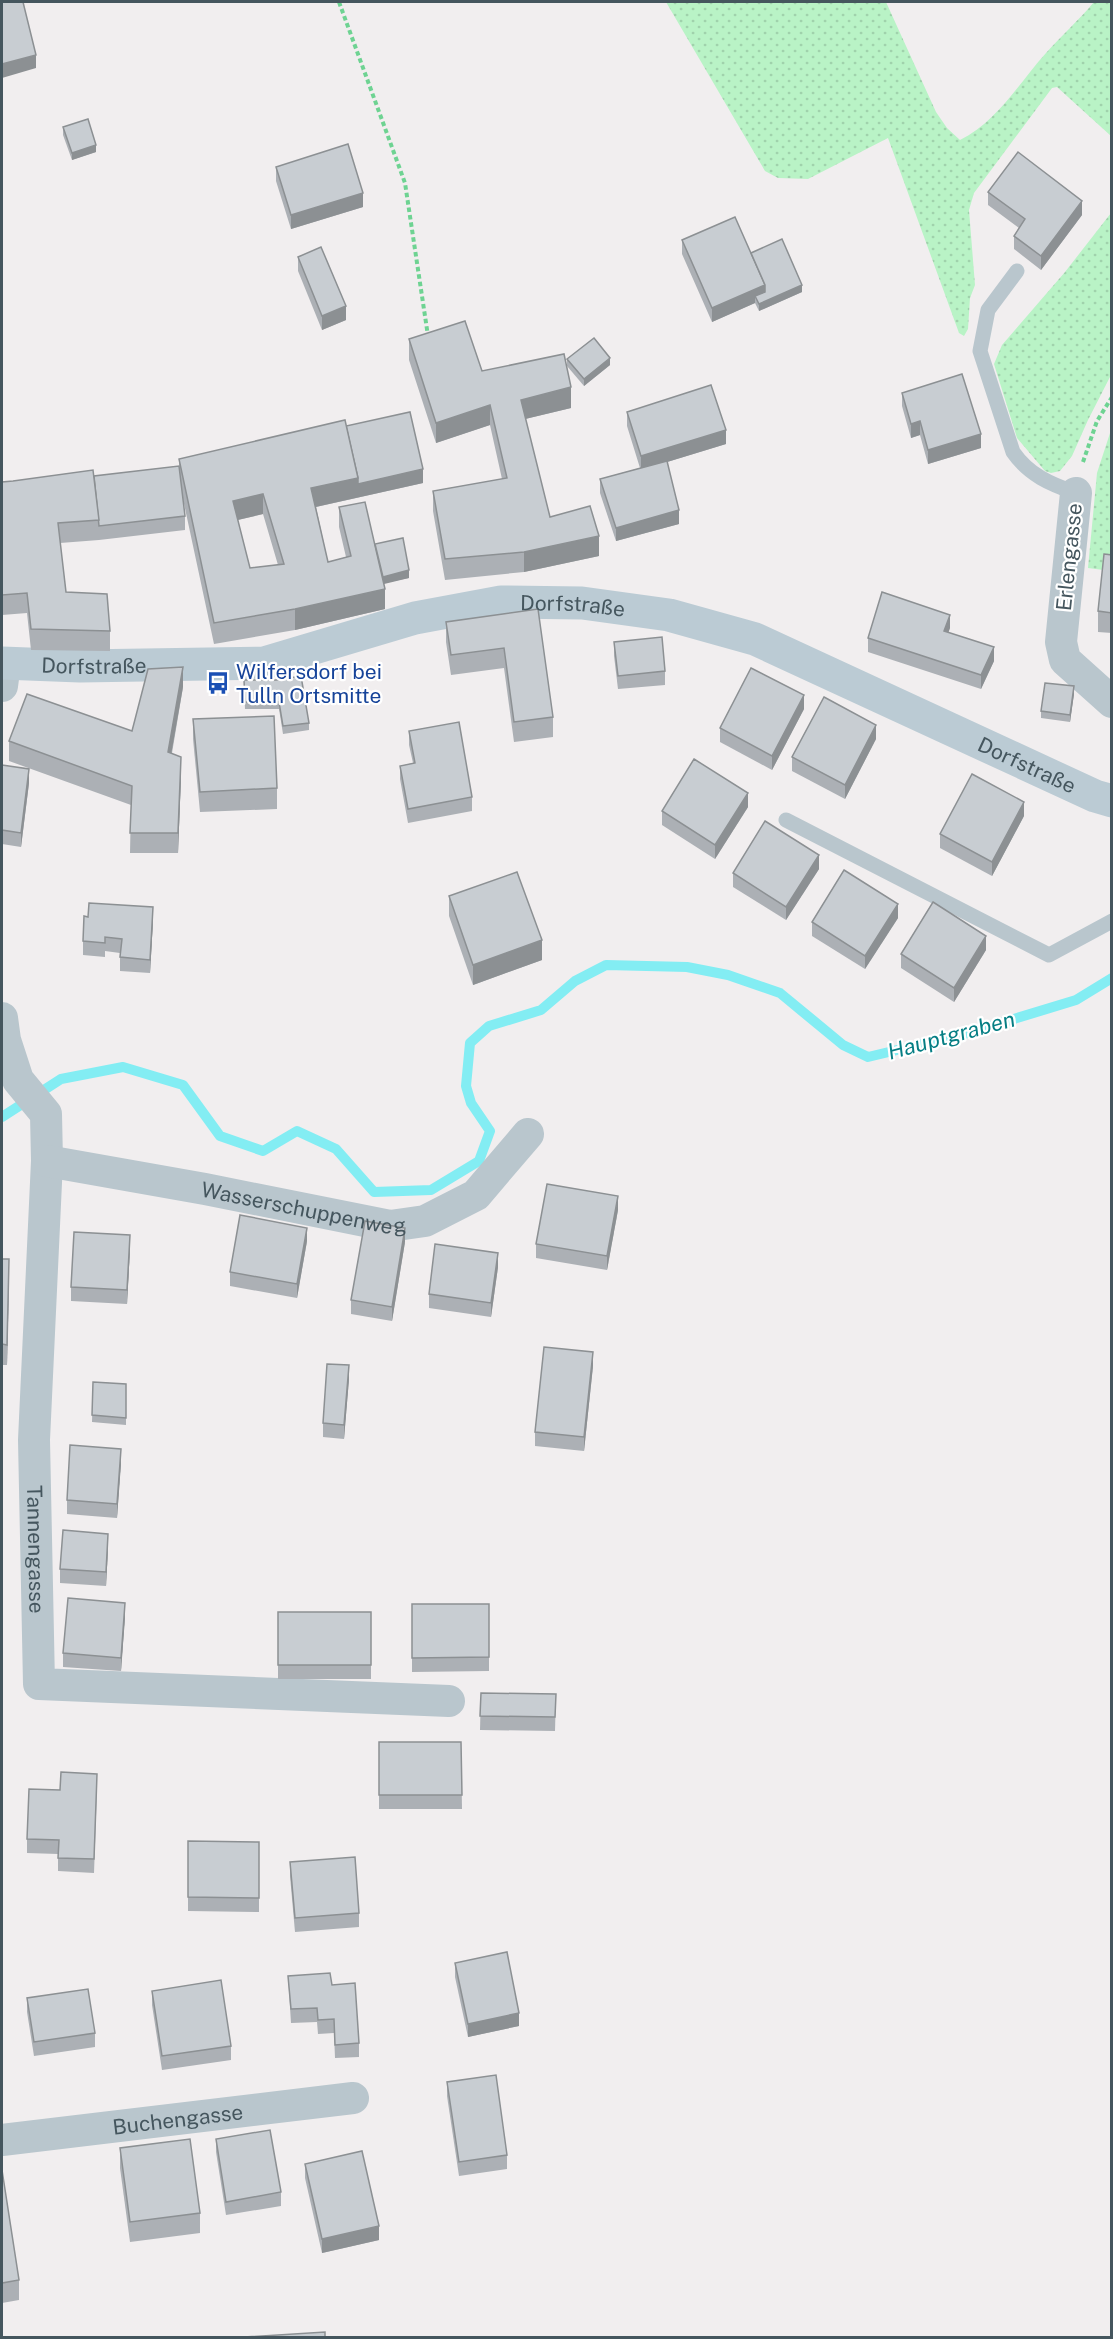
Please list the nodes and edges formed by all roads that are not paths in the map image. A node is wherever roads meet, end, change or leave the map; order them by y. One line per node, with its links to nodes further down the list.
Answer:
1 (1017, 271): 2 (lane)
2 (1076, 493): 4 (street, Erlengasse)
3 (3, 671): 5 (street, Dorfstraße)
4 (1112, 702)
5 (1112, 801)
6 (786, 820): 7 (lane)
7 (1112, 921)
8 (2, 1018): 10 (street, Tannengasse)
9 (528, 1134): 10 (street, Wasserschuppenweg)
10 (47, 1161): 11 (street, Tannengasse)
11 (449, 1701)
12 (353, 2098): 13 (street, Buchengasse)
13 (2, 2140)

